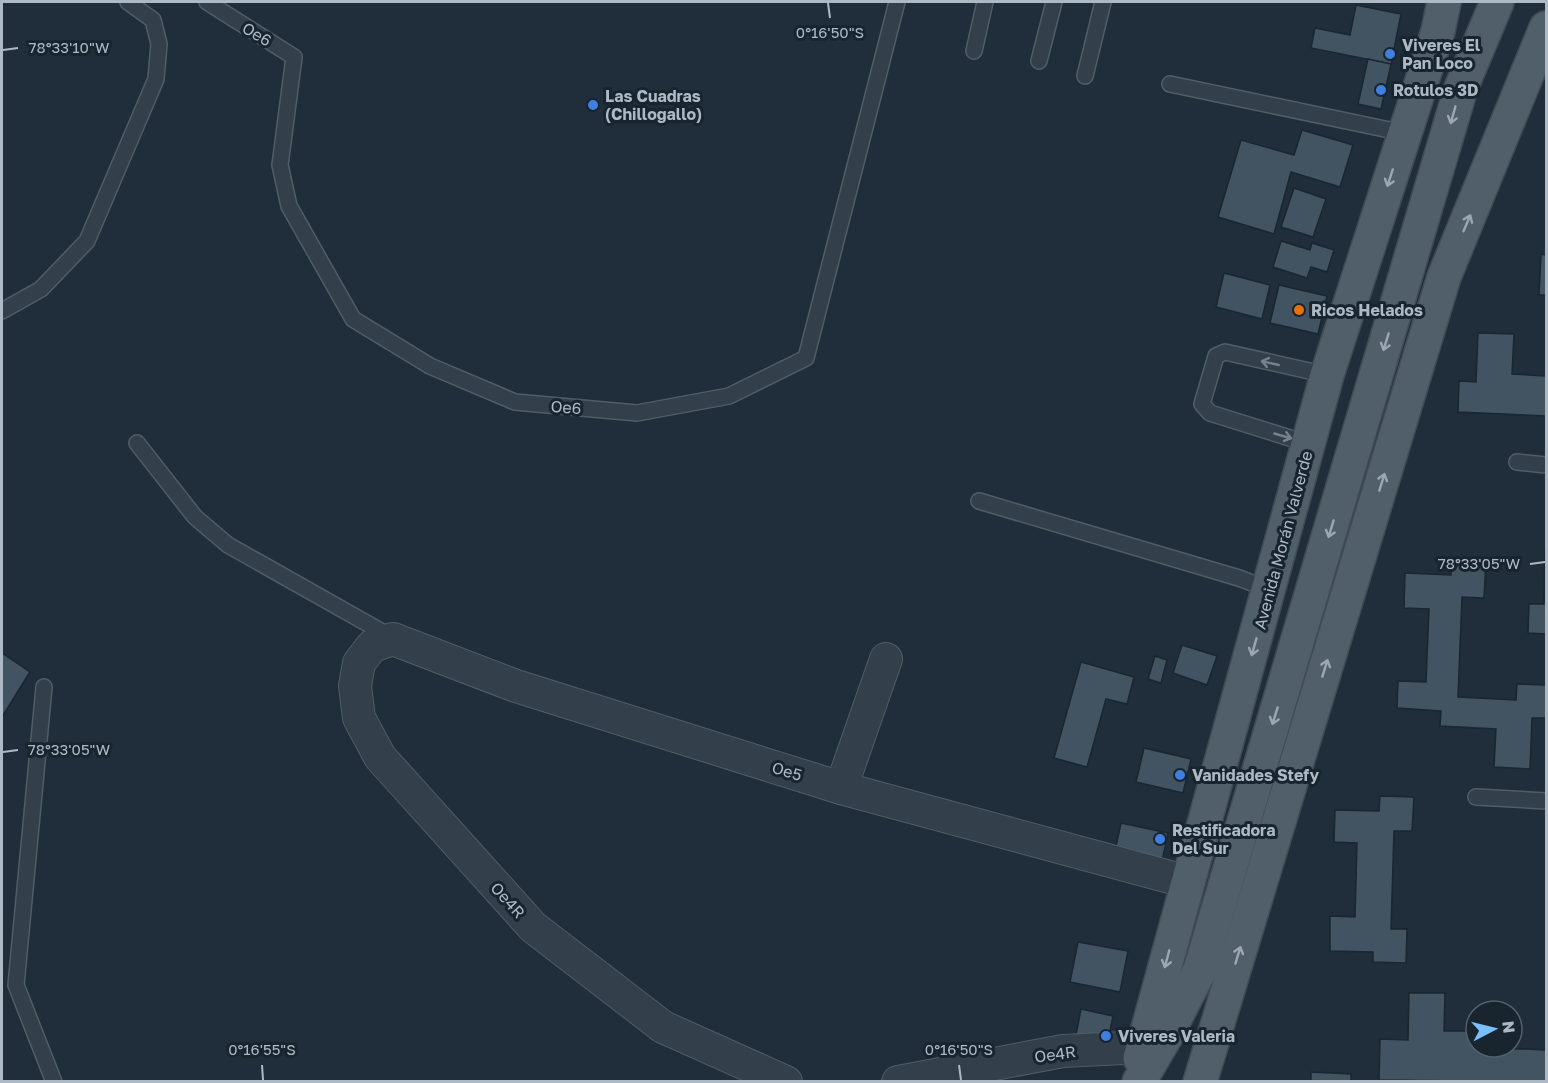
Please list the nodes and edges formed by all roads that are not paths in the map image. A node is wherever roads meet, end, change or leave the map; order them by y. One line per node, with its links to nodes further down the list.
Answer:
1 (128, 2): 15 (lane)
2 (207, 2): 3 (lane, Oe6)
3 (897, 2)
4 (985, 2): 10 (lane)
5 (1054, 2): 11 (lane)
6 (1103, 2): 12 (lane)
7 (1444, 2): 14 (main road, Avenida Morán Valverde)
8 (1497, 2): 30 (main road, one-way to 30)
9 (1546, 28): 35 (main road, one-way to 9)
10 (974, 51)
11 (1039, 61)
12 (1085, 76)
13 (1170, 84): 14 (lane)
14 (1404, 133): 16 (main road, Avenida Morán Valverde, one-way to 16)
15 (2, 311)
16 (1327, 375): 18 (main road, Avenida Morán Valverde); 18 (lane, one-way to 18)
17 (137, 442): 23 (lane)
18 (1309, 444): 22 (main road, Avenida Morán Valverde)
19 (1517, 462): 20 (lane)
20 (1546, 465)
21 (979, 501): 22 (lane)
22 (1270, 590): 29 (main road, Avenida Morán Valverde, one-way to 29)
23 (393, 639): 26 (street, Oe5); 32 (street, Oe4R)
24 (886, 659): 26 (street)
25 (44, 687): 31 (lane)
26 (841, 788): 29 (street, Oe5)
27 (1476, 797): 28 (lane)
28 (1546, 801)
29 (1188, 882): 30 (main road, Avenida Morán Valverde, one-way to 30)
30 (1155, 1041): 33 (street, Oe4R); 34 (main road)
31 (54, 1082)
32 (786, 1082)
33 (898, 1082)
34 (1137, 1082)
35 (1200, 1082)

